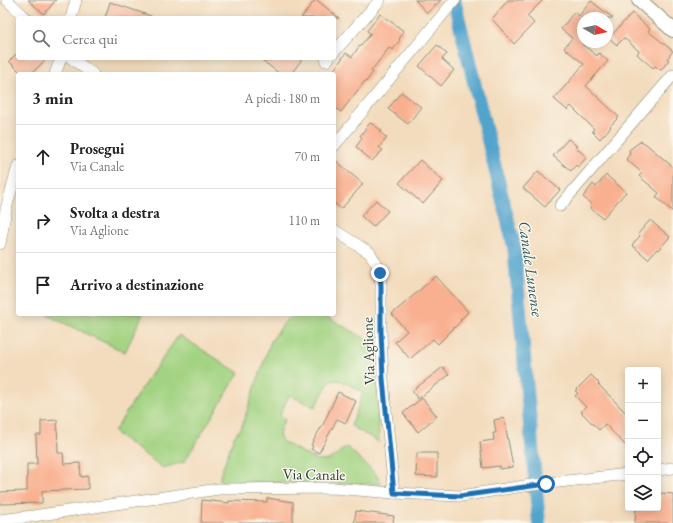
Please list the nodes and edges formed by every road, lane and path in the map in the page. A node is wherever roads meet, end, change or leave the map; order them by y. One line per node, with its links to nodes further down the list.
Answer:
1 (7, 0): 6 (street)
2 (76, 0): 7 (street)
3 (380, 0): 9 (street)
4 (455, 0): 15 (street)
5 (639, 0): 8 (street)
6 (24, 16)
7 (72, 16)
8 (673, 30)
9 (336, 50)
10 (60, 60): 12 (street)
11 (74, 60): 13 (street)
12 (56, 72)
13 (90, 72)
14 (673, 75): 17 (street)
15 (336, 144)
16 (16, 173): 19 (street)
17 (560, 206)
18 (336, 231): 23 (street, Via Aglione)
19 (0, 244)
20 (673, 468): 21 (street)
21 (661, 470)
22 (625, 474): 23 (street, Via Canale)
23 (394, 493): 25 (street, Via Canale)
24 (0, 520): 25 (street, Via Canale)
25 (34, 520)

